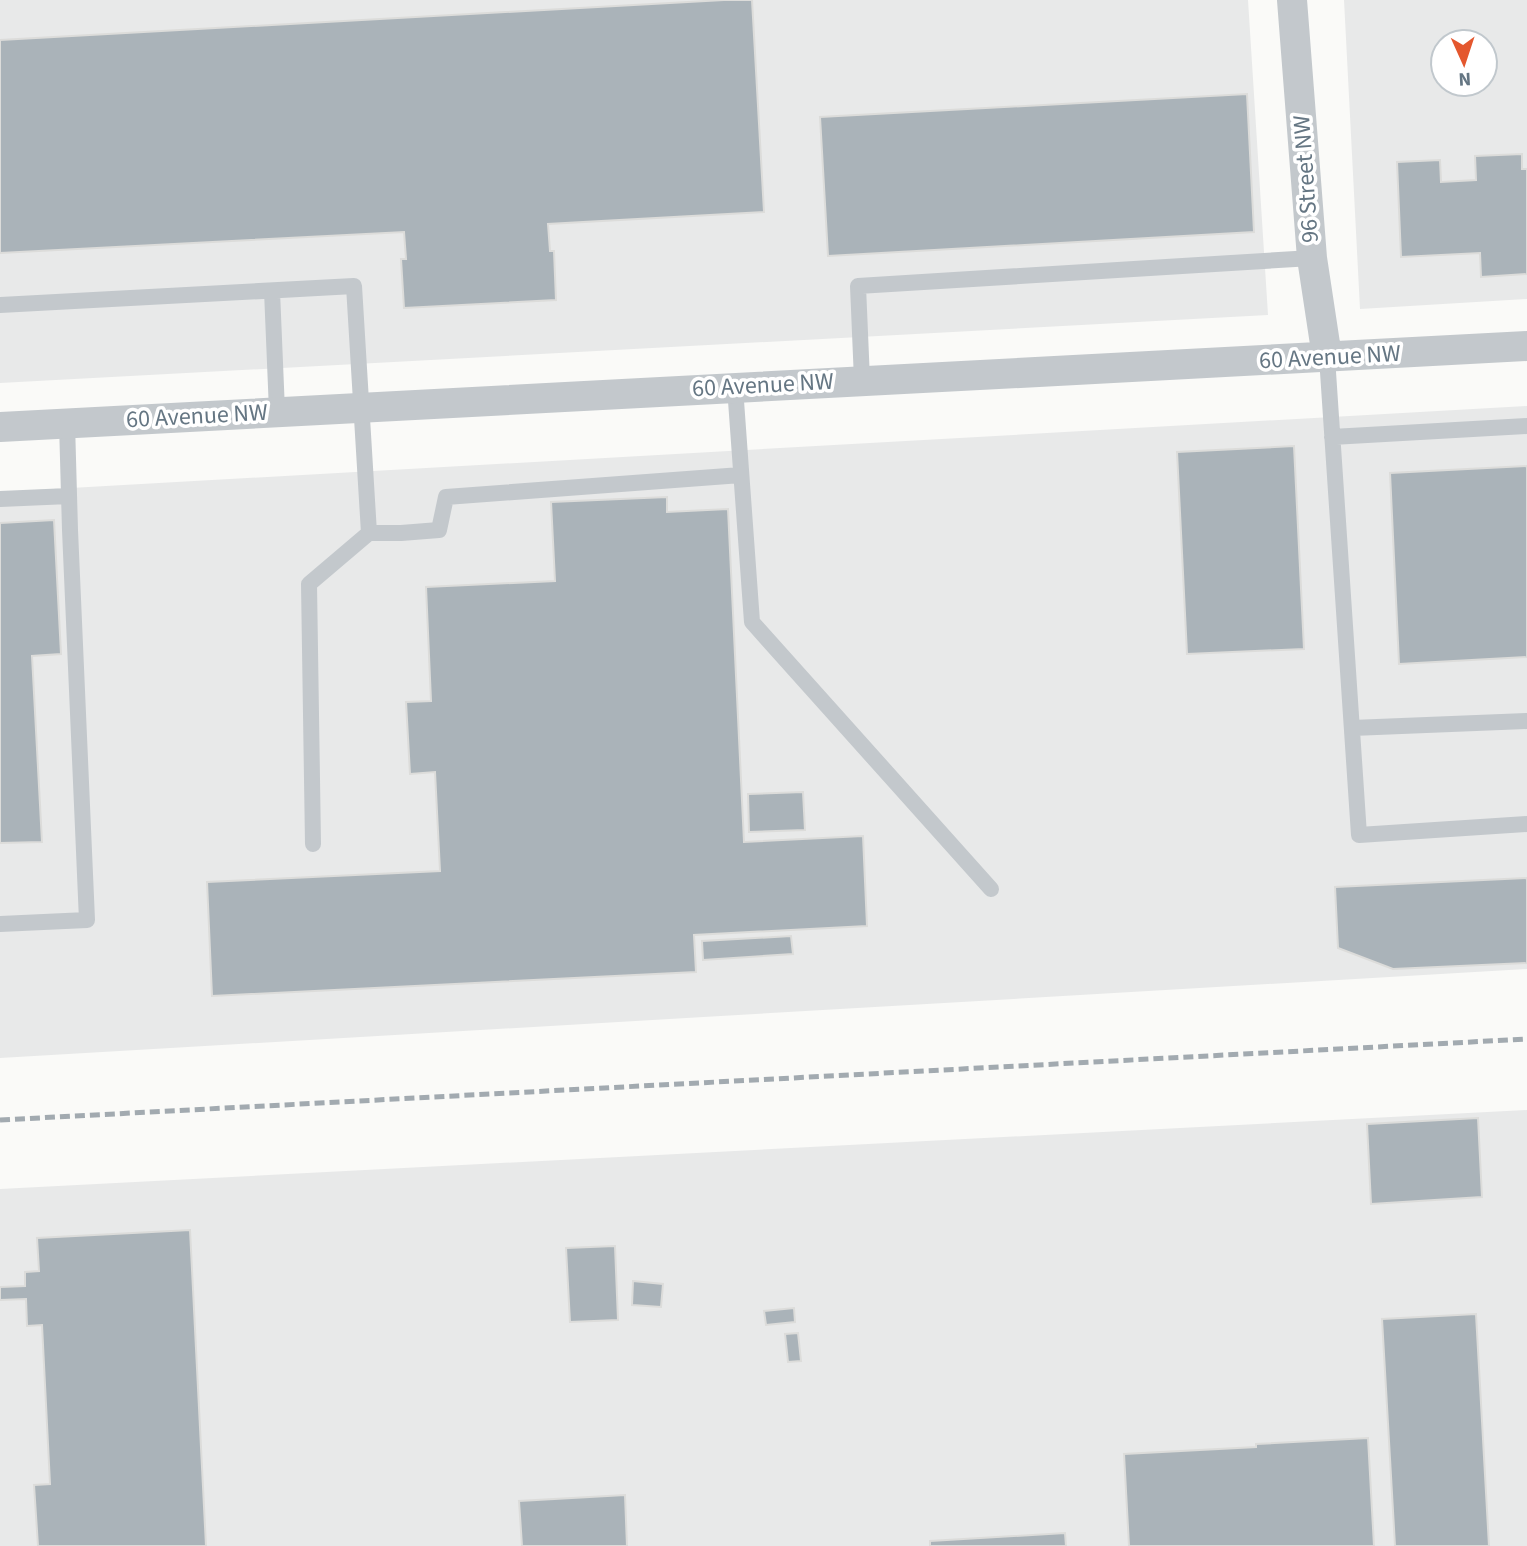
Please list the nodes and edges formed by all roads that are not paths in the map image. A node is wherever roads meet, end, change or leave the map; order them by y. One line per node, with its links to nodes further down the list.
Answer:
1 (1293, 0): 2 (street, 96 Street NW)
2 (1312, 258): 6 (street, 96 Street NW); 7 (lane)
3 (272, 291): 4 (lane); 9 (lane); 10 (lane)
4 (0, 305)
5 (1527, 346): 6 (street, 60 Avenue NW)
6 (1327, 357): 7 (street, 60 Avenue NW); 14 (lane)
7 (862, 380): 8 (street, 60 Avenue NW)
8 (736, 387): 9 (street, 60 Avenue NW); 15 (lane)
9 (361, 407): 10 (street, 60 Avenue NW); 18 (lane)
10 (277, 411): 11 (street, 60 Avenue NW)
11 (67, 423): 12 (street, 60 Avenue NW); 16 (lane)
12 (0, 426)
13 (1527, 426): 14 (lane)
14 (1332, 437): 20 (lane)
15 (741, 475): 18 (lane); 23 (lane)
16 (69, 496): 17 (lane); 24 (lane)
17 (0, 499)
18 (369, 533): 22 (lane)
19 (1527, 721): 20 (lane)
20 (1352, 728): 21 (lane)
21 (1527, 824)
22 (313, 845)
23 (990, 889)
24 (0, 925)

